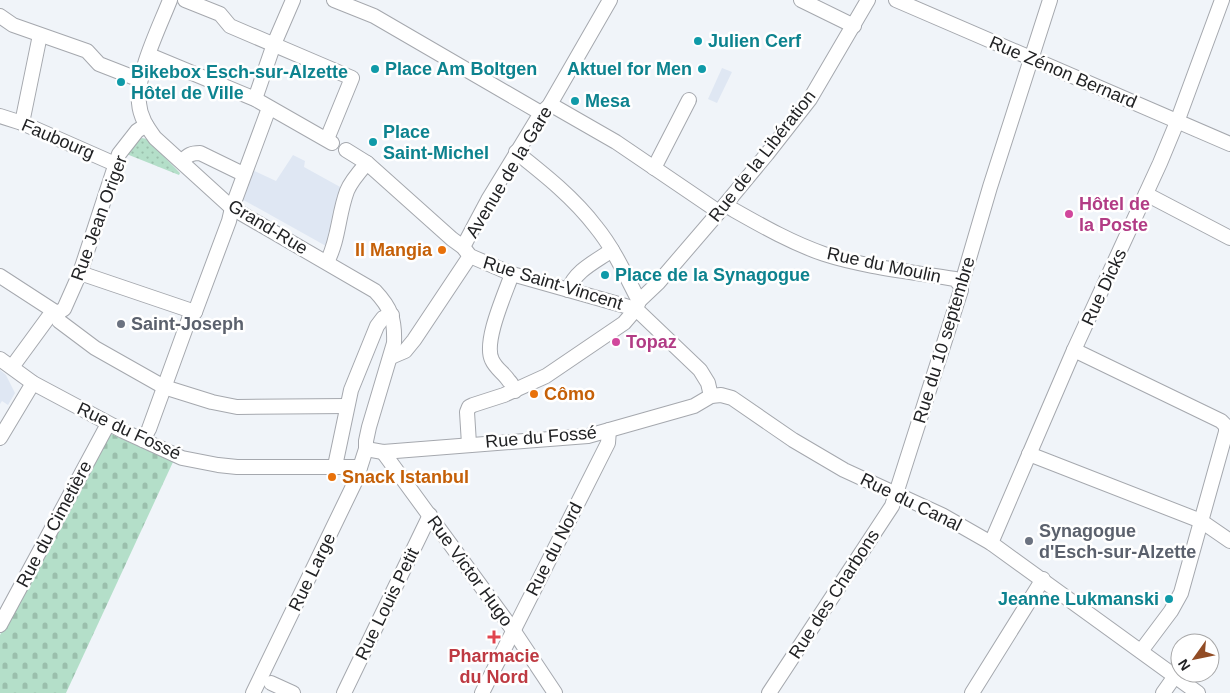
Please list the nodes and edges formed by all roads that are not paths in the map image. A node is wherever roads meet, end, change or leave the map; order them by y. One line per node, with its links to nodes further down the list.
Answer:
1 (170, 0): 15 (street, Grand-Rue)
2 (186, 0): 14 (street)
3 (293, 0): 14 (street)
4 (334, 0): 21 (street, Rue du Moulin)
5 (610, 0): 21 (street, Avenue de la Gare)
6 (801, 0): 12 (street)
7 (868, 0): 12 (street, Rue de la Libération)
8 (896, 0): 16 (street, Rue Zénon Bernard)
9 (1050, 0): 16 (street, Rue du 10 septembre)
10 (1222, 0): 23 (street, Rue Dicks)
11 (0, 16): 13 (street)
12 (854, 26): 36 (street, Rue de la Libération)
13 (40, 34): 17 (street); 24 (street)
14 (274, 44): 18 (street); 20 (street)
15 (148, 55): 17 (street, Grand-Rue); 18 (street)
16 (1031, 58): 23 (street, Rue Zénon Bernard); 44 (street, Rue du 10 septembre)
17 (140, 80): 25 (street, Grand-Rue)
18 (255, 99): 20 (street)
19 (689, 100): 32 (street)
20 (269, 108): 33 (street)
21 (545, 109): 28 (street, Avenue de la Gare); 32 (street, Rue du Moulin)
22 (0, 116): 24 (street, Faubourg)
23 (1177, 122): 26 (street, Rue Zénon Bernard); 34 (street, Rue Dicks)
24 (22, 123): 31 (street, Faubourg)
25 (146, 125): 29 (street, Grand-Rue); 31 (street, Rue Jean Origer)
26 (1230, 144)
27 (346, 150): 30 (street, Rue Saint-Vincent)
28 (516, 152): 38 (street); 39 (street, Avenue de la Gare)
29 (182, 161): 33 (street); 35 (street, Grand-Rue)
30 (367, 163): 39 (street, Rue Saint-Vincent); 40 (street)
31 (115, 164): 41 (street, Rue Jean Origer)
32 (654, 168): 36 (street, Rue du Moulin)
33 (245, 172): 35 (street)
34 (1146, 194): 37 (street); 50 (street, Rue Dicks)
35 (232, 208): 40 (street, Grand-Rue); 48 (street)
36 (722, 209): 44 (street, Rue du Moulin); 46 (street, Rue de la Libération)
37 (1230, 238)
38 (612, 250): 45 (street); 46 (street)
39 (467, 252): 42 (street, Rue Saint-Vincent); 51 (street, Avenue de la Gare)
40 (327, 262): 49 (street, Grand-Rue)
41 (80, 273): 47 (street, Rue Jean Origer); 48 (street)
42 (512, 274): 45 (street, Rue Saint-Vincent); 56 (street)
43 (0, 276): 47 (street)
44 (961, 286): 69 (street, Rue du 10 septembre)
45 (568, 290): 46 (street, Rue Saint-Vincent)
46 (638, 305): 56 (street, Rue de la Libération); 57 (street)
47 (55, 312): 53 (street, Rue Jean Origer); 55 (street)
48 (195, 312): 55 (street)
49 (392, 315): 51 (street, Grand-Rue); 58 (street)
50 (1074, 350): 66 (street, Rue Dicks); 71 (street)
51 (391, 357): 64 (street, Grand-Rue)
52 (0, 358): 53 (street, Rue du Fossé)
53 (12, 367): 54 (street, Rue du Fossé)
54 (33, 383): 59 (street, Rue du Fossé); 61 (street)
55 (164, 387): 58 (street); 62 (street)
56 (515, 391): 63 (street, Rue de la Libération)
57 (711, 396): 60 (street, Rue du Fossé); 69 (street, Rue du Canal)
58 (347, 406): 67 (street)
59 (108, 424): 62 (street, Rue du Fossé); 75 (street, Rue du Cimetière)
60 (609, 430): 63 (street, Rue du Fossé); 76 (street, Rue du Nord)
61 (0, 438)
62 (143, 440): 67 (street, Rue du Fossé)
63 (469, 444): 65 (street, Rue du Fossé)
64 (366, 449): 65 (street, Rue du Fossé); 68 (street, Rue Large)
65 (383, 452): 70 (street, Rue Victor Hugo)
66 (1029, 454): 71 (street); 73 (street, Rue Dicks)
67 (335, 466): 68 (street, Rue du Fossé)
68 (360, 467): 81 (street, Rue Large)
69 (896, 494): 73 (street, Rue du Canal); 86 (street, Rue des Charbons)
70 (430, 515): 76 (street, Rue Victor Hugo); 83 (street, Rue Louis Petit)
71 (1201, 521): 72 (street); 77 (street)
72 (1230, 541)
73 (991, 543): 74 (street, Rue du Canal)
74 (1043, 579): 77 (street, Rue du Canal); 87 (street)
75 (0, 625)
76 (513, 630): 84 (street, Rue du Nord); 85 (street, Rue Victor Hugo)
77 (1141, 651): 78 (street, Rue du Canal)
78 (1170, 672)
79 (271, 683): 82 (street)
80 (1184, 683): 88 (street, Rue du Canal)
81 (253, 693)
82 (293, 693)
83 (344, 693)
84 (482, 693)
85 (555, 693)
86 (769, 693)
87 (972, 693)
88 (1198, 693)

